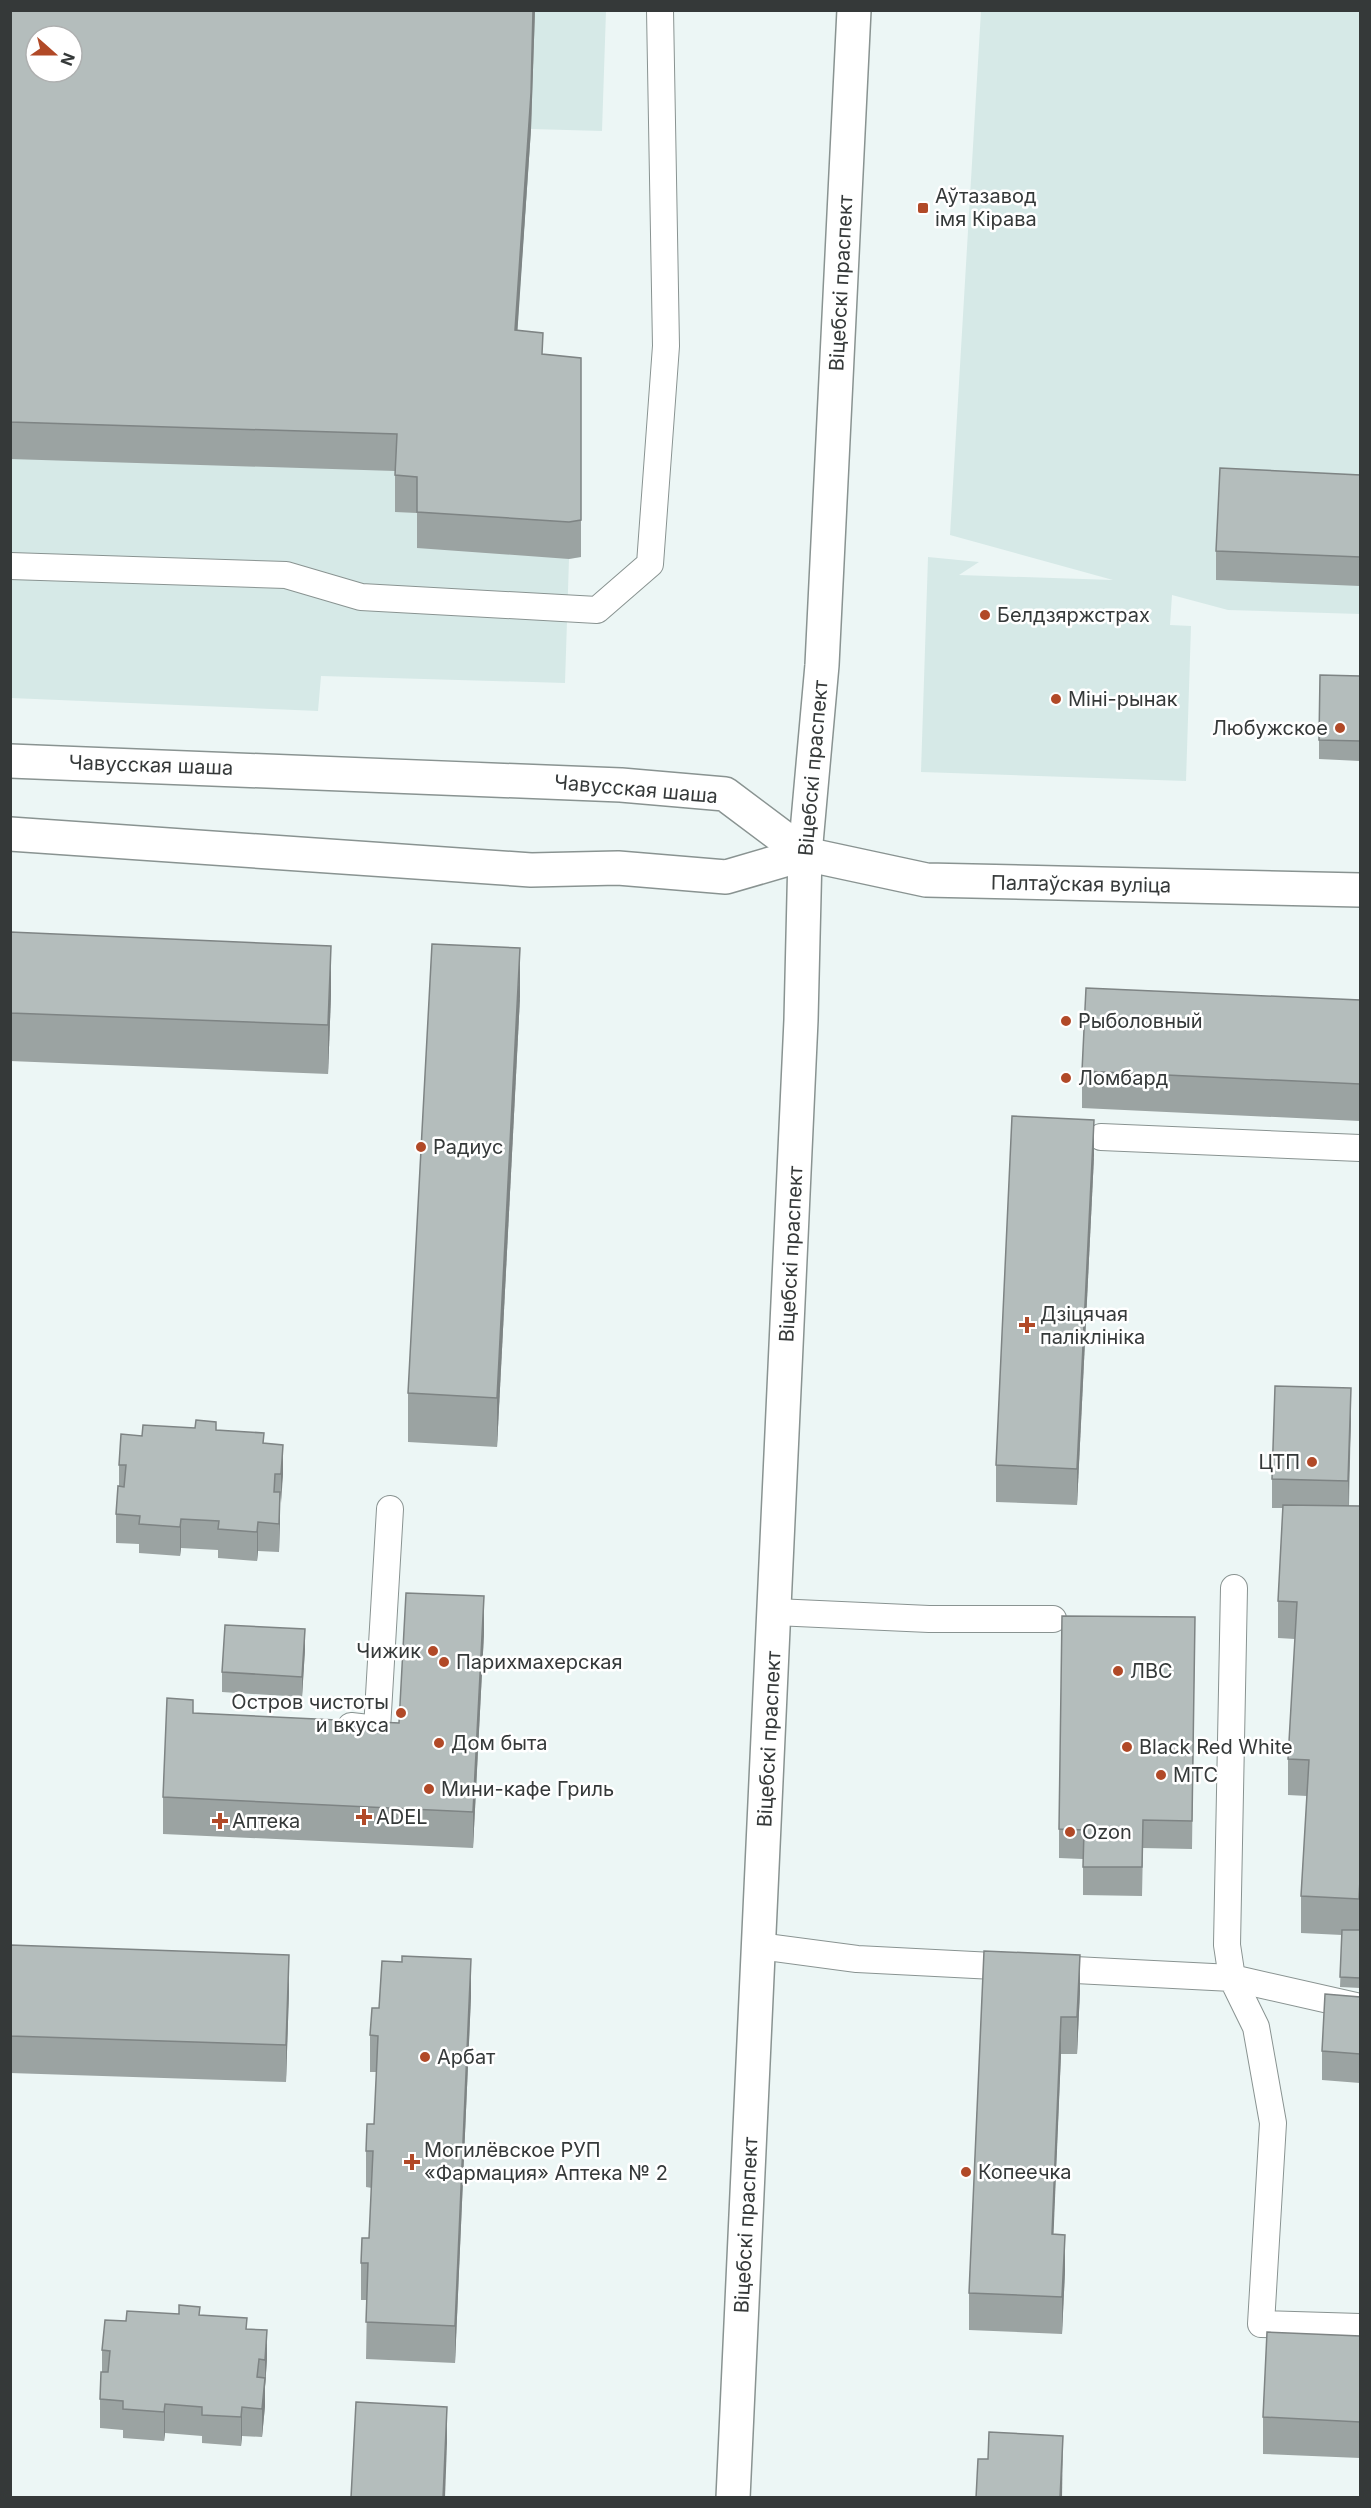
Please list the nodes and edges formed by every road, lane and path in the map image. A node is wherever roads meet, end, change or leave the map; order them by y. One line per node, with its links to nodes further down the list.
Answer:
1 (660, 10): 3 (lane)
2 (854, 10): 6 (main road, Віцебскі праспект)
3 (10, 566)
4 (10, 761): 6 (main road, Чавусская шаша)
5 (10, 834): 6 (main road)
6 (805, 854): 7 (main road, Палтаўская вуліца); 12 (main road, Віцебскі праспект)
7 (1360, 890)
8 (1101, 1137): 9 (lane)
9 (1360, 1148)
10 (390, 1509): 14 (lane)
11 (1234, 1588): 16 (lane)
12 (775, 1612): 13 (lane); 15 (main road, Віцебскі праспект)
13 (1053, 1618)
14 (331, 1725)
15 (759, 1946): 16 (lane); 19 (main road, Віцебскі праспект)
16 (1232, 1978): 17 (lane); 18 (lane)
17 (1360, 2007)
18 (1360, 2327)
19 (733, 2498)

